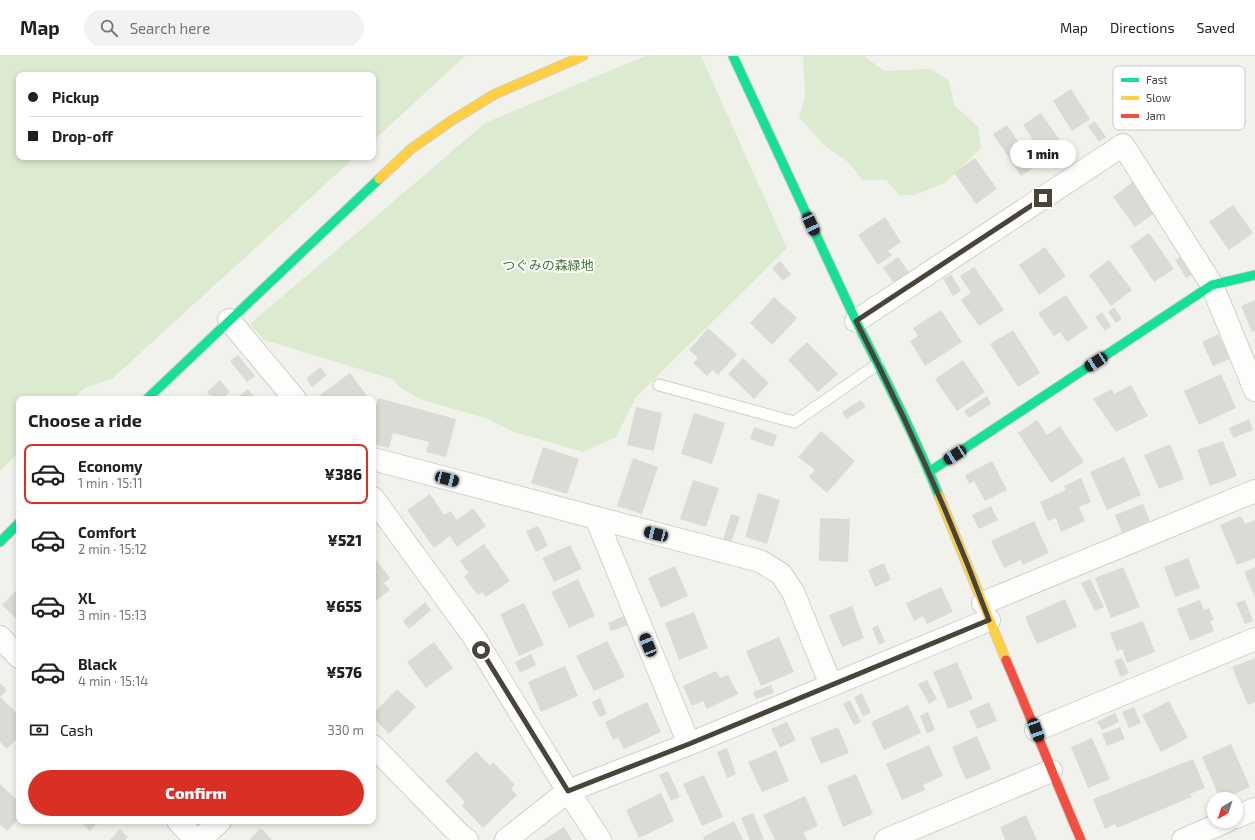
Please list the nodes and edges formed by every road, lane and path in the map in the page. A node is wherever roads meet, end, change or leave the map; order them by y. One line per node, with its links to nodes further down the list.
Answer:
1 (583, 56): 5 (street)
2 (733, 56): 6 (street)
3 (1255, 275): 4 (street)
4 (1212, 285): 6 (street); 9 (street); 13 (street)
5 (229, 320): 10 (street); 11 (street)
6 (856, 321): 7 (street)
7 (878, 364): 8 (lane); 13 (street)
8 (659, 385)
9 (1255, 390)
10 (150, 396)
11 (292, 396)
12 (376, 460): 16 (street)
13 (929, 472): 19 (street)
14 (1255, 491): 19 (street)
15 (376, 502): 28 (street)
16 (596, 518): 23 (street); 25 (street)
17 (16, 526): 18 (street)
18 (0, 542)
19 (986, 612): 23 (street); 24 (street)
20 (0, 637): 22 (street)
21 (1255, 639): 24 (street)
22 (16, 653)
23 (831, 685): 25 (street)
24 (1036, 730): 27 (street)
25 (689, 744): 28 (street)
26 (376, 749): 36 (street)
27 (1051, 772): 39 (street); 40 (street)
28 (568, 791): 37 (street); 38 (street)
29 (1255, 809): 30 (street)
30 (1243, 814)
31 (181, 824): 34 (street)
32 (217, 824): 35 (street)
33 (1210, 828): 41 (street)
34 (196, 840)
35 (200, 840)
36 (467, 840)
37 (506, 840)
38 (600, 840)
39 (886, 840)
40 (1081, 840)
41 (1182, 840)

